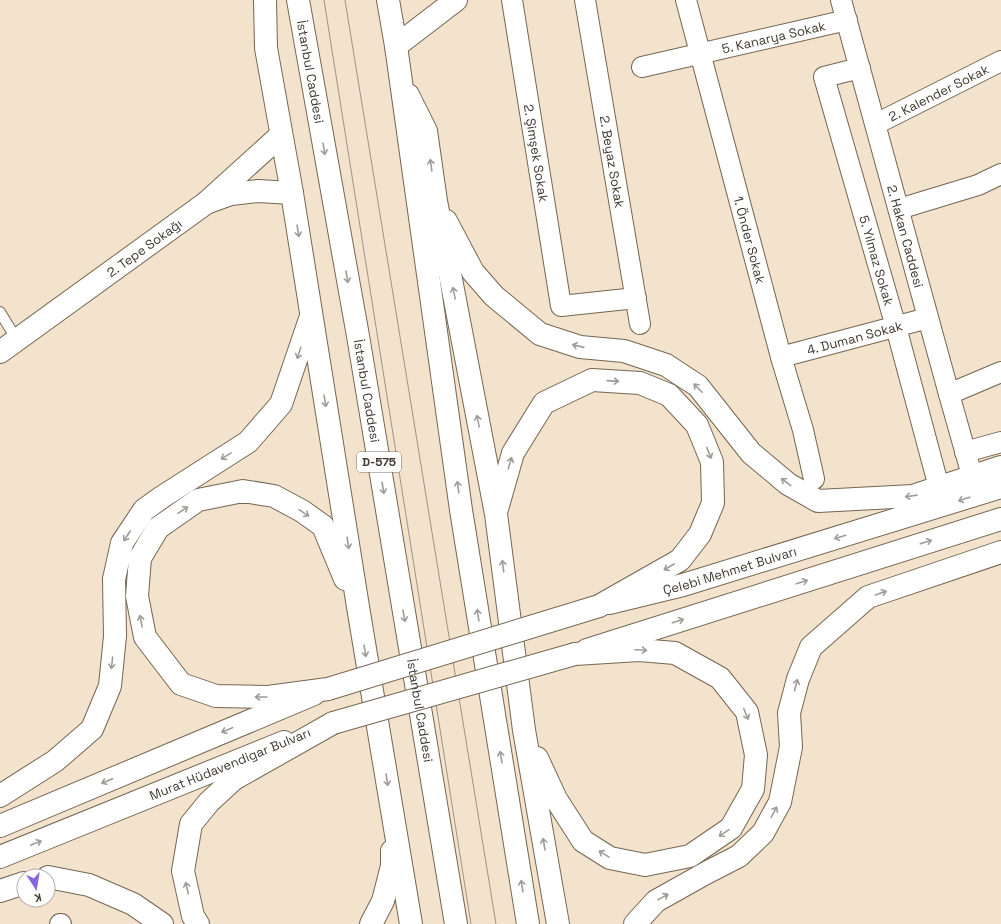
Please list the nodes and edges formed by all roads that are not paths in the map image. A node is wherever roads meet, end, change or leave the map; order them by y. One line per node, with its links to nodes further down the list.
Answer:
1 (265, 0): 17 (main road)
2 (298, 0): 60 (main road, İstanbul Caddesi / D-575, one-way to 60)
3 (388, 0): 10 (main road)
4 (456, 0): 10 (main road)
5 (512, 0): 23 (street, 2. Şimşek Sokak)
6 (585, 0): 23 (street, 2. Beyaz Sokak)
7 (686, 0): 11 (street, 1. Önder Sokak)
8 (841, 0): 9 (street, 2. Hakan Caddesi)
9 (847, 20): 11 (street, 5. Kanarya Sokak); 14 (street, 2. Hakan Caddesi)
10 (396, 46): 15 (main road)
11 (700, 53): 13 (street, 5. Kanarya Sokak); 30 (street, 1. Önder Sokak)
12 (1001, 61): 16 (street, 2. Kalender Sokak)
13 (642, 67)
14 (860, 68): 16 (street, 2. Hakan Caddesi); 28 (street, 5. Yılmaz Sokak)
15 (401, 82): 20 (main road, one-way to 15); 61 (main road, one-way to 15)
16 (876, 124): 22 (street, 2. Hakan Caddesi)
17 (281, 135): 19 (main road); 21 (main road, 2. Tepe Sokağı)
18 (1001, 174): 22 (street)
19 (292, 193): 21 (main road); 25 (main road, one-way to 25)
20 (436, 201): 35 (main road, one-way to 20); 40 (main road, one-way to 20)
21 (206, 203): 29 (main road, 2. Tepe Sokağı)
22 (898, 209): 26 (street, 2. Hakan Caddesi)
23 (636, 298): 27 (street, 2. Beyaz Sokak)
24 (0, 312): 29 (lane)
25 (311, 316): 44 (main road, one-way to 44); 49 (main road, one-way to 49)
26 (928, 318): 28 (street, 4. Duman Sokak); 32 (street, 2. Hakan Caddesi)
27 (640, 324)
28 (896, 327): 30 (street, 4. Duman Sokak); 38 (street, 5. Yılmaz Sokak)
29 (8, 346)
30 (782, 357): 37 (street, 1. Önder Sokak)
31 (1001, 372): 32 (street)
32 (949, 394): 34 (street, 2. Hakan Caddesi)
33 (1001, 442): 34 (street)
34 (965, 452): 36 (street, 2. Hakan Caddesi)
35 (1001, 467)
36 (971, 472)
37 (814, 479)
38 (937, 480)
39 (1001, 487): 43 (main road, Çelebi Mehmet Bulvarı, one-way to 43)
40 (496, 514): 43 (main road, one-way to 43); 48 (main road, one-way to 40)
41 (1001, 519): 45 (main road, one-way to 41)
42 (1001, 552): 63 (main road, one-way to 42)
43 (598, 606): 46 (main road, Çelebi Mehmet Bulvarı, bridge)
44 (359, 613): 46 (main road, one-way to 44); 50 (main road, one-way to 50)
45 (574, 654): 47 (main road, Murat Hüdavendigar Bulvarı, bridge); 48 (main road, one-way to 48)
46 (328, 688): 51 (main road, one-way to 51)
47 (332, 723): 52 (main road, Murat Hüdavendigar Bulvarı, one-way to 47); 57 (main road, one-way to 47)
48 (524, 730): 62 (main road, one-way to 48)
49 (0, 796)
50 (393, 818): 58 (main road); 59 (main road)
51 (0, 826)
52 (0, 857)
53 (56, 878): 56 (main road)
54 (16, 886): 55 (main road)
55 (0, 891)
56 (162, 924)
57 (198, 924)
58 (371, 924)
59 (411, 924)
60 (456, 924)
61 (528, 924)
62 (558, 924)
63 (635, 924)

